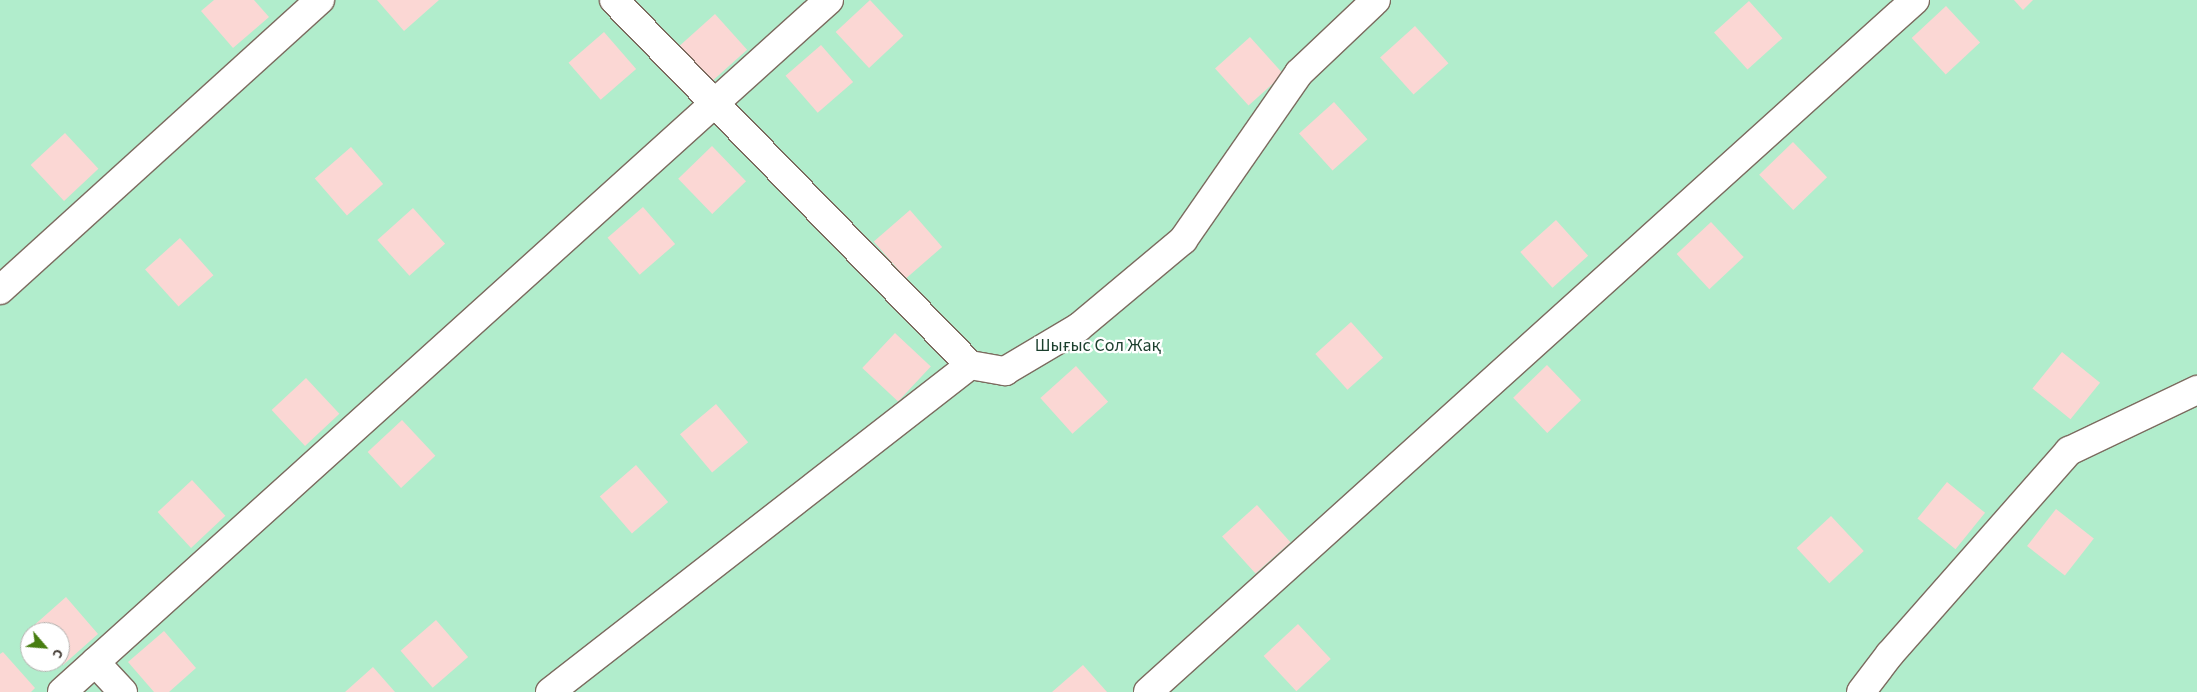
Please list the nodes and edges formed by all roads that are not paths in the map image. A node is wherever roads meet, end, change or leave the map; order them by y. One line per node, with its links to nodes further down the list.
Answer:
1 (320, 0): 7 (street)
2 (614, 0): 6 (street)
3 (829, 0): 6 (street)
4 (1376, 0): 8 (street)
5 (1915, 0): 14 (street)
6 (714, 103): 8 (street); 10 (street)
7 (0, 290)
8 (970, 365): 13 (street)
9 (2197, 390): 15 (street)
10 (95, 662): 11 (street); 12 (street)
11 (62, 692)
12 (122, 692)
13 (550, 692)
14 (1148, 692)
15 (1862, 692)

